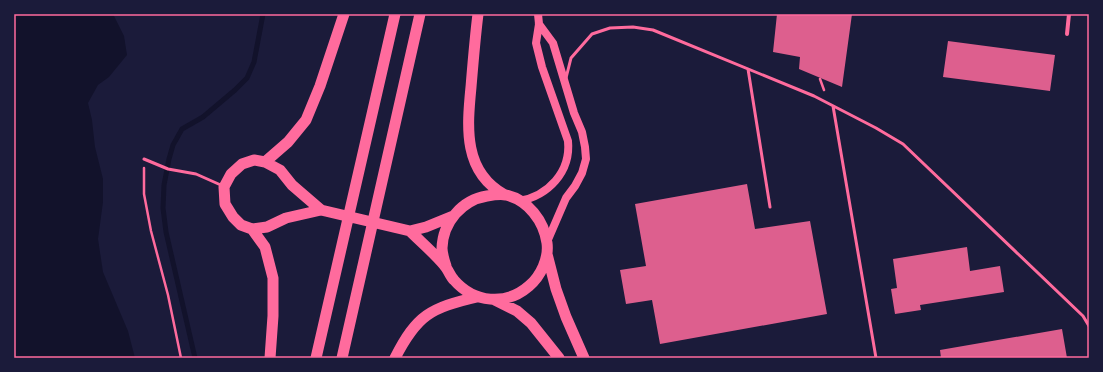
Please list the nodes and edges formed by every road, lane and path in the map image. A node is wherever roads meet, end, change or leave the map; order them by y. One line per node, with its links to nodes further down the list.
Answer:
1 (344, 14): 13 (highway)
2 (395, 14): 29 (highway)
3 (420, 14): 30 (highway)
4 (478, 14): 15 (highway)
5 (538, 14): 7 (main road)
6 (1069, 14): 8 (street)
7 (539, 24): 10 (main road); 16 (main road)
8 (1067, 34)
9 (748, 69): 10 (lane); 11 (lane); 17 (lane)
10 (565, 81): 22 (main road)
11 (833, 106): 26 (lane); 34 (lane)
12 (144, 159): 14 (lane); 27 (path)
13 (265, 162): 14 (highway); 18 (highway)
14 (224, 187): 20 (highway)
15 (506, 195): 16 (highway); 19 (highway)
16 (519, 201): 22 (highway)
17 (770, 207)
18 (320, 210): 20 (highway); 21 (highway)
19 (453, 216): 21 (highway); 23 (highway)
20 (252, 229): 28 (highway)
21 (410, 231): 23 (highway)
22 (547, 248): 25 (highway); 33 (highway)
23 (446, 266): 24 (highway)
24 (476, 297): 25 (highway); 31 (highway)
25 (495, 300): 32 (highway)
26 (1089, 326)
27 (180, 358)
28 (270, 358)
29 (316, 358)
30 (342, 358)
31 (395, 358)
32 (559, 358)
33 (584, 358)
34 (876, 358)

